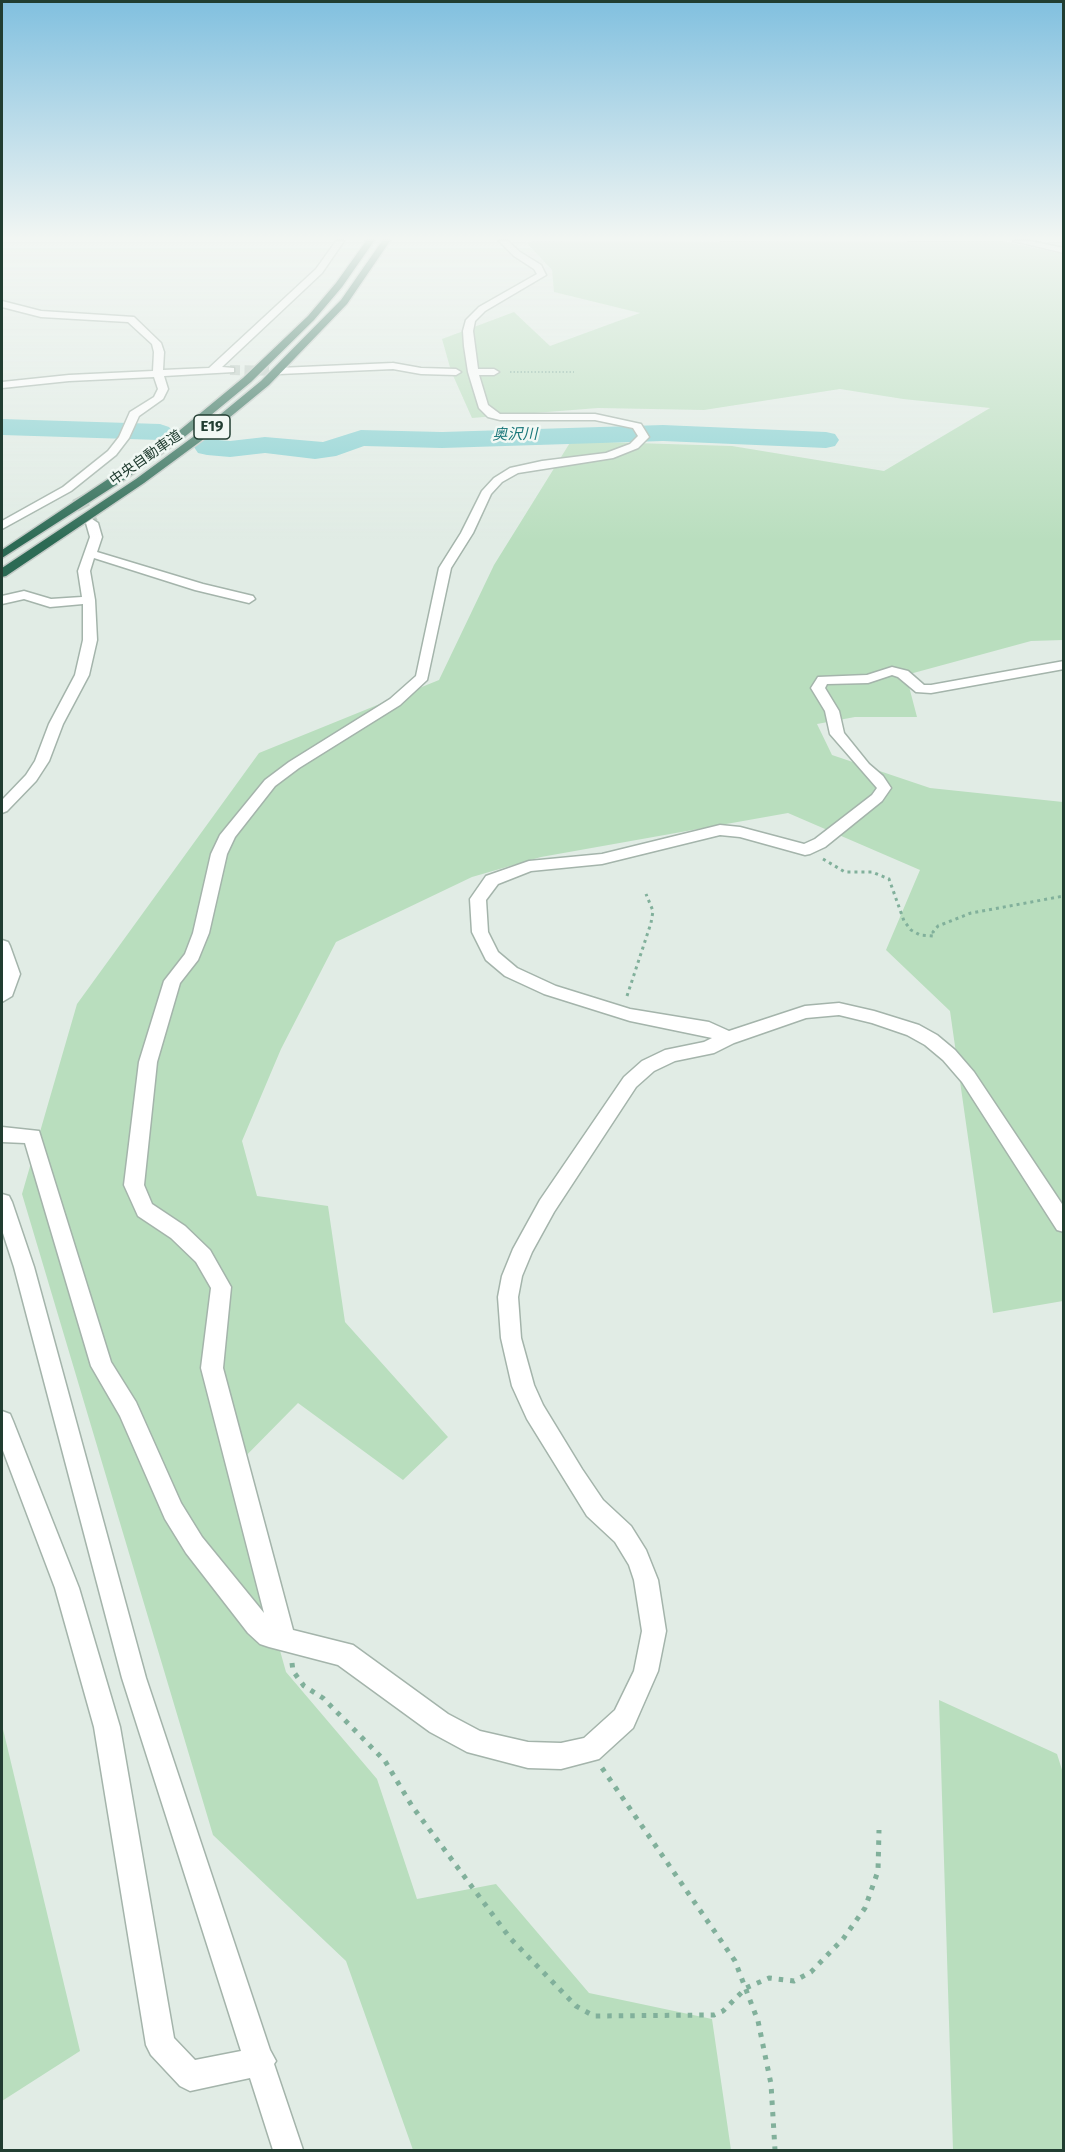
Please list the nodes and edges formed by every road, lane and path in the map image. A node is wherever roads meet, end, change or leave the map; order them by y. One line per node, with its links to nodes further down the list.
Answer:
1 (154, 341): 13 (street)
2 (244, 341): 7 (street)
3 (287, 341): 20 (highway, 中央自動車道 / E19)
4 (306, 341): 21 (highway, 中央自動車道 / E19)
5 (469, 341): 10 (street)
6 (230, 370): 7 (street)
7 (212, 371): 13 (street)
8 (279, 371): 9 (street)
9 (456, 372)
10 (473, 372): 11 (street); 38 (street)
11 (494, 372): 12 (path)
12 (574, 372)
13 (158, 373): 14 (street); 15 (street)
14 (2, 384)
15 (67, 489): 16 (street); 18 (street)
16 (78, 497)
17 (92, 523): 19 (street)
18 (2, 526)
19 (89, 554): 22 (street); 24 (street)
20 (2, 555)
21 (2, 573)
22 (249, 599)
23 (2, 600): 24 (street)
24 (89, 600): 26 (street)
25 (1064, 665): 27 (street)
26 (2, 808)
27 (807, 849): 29 (path); 32 (street)
28 (646, 894): 32 (path)
29 (1064, 896)
30 (2, 946): 31 (street)
31 (2, 996)
32 (621, 1012): 33 (street)
33 (728, 1038): 36 (street); 39 (street)
34 (2, 1135): 38 (street)
35 (2, 1202): 42 (street)
36 (1064, 1224)
37 (2, 1421): 42 (street)
38 (290, 1642): 39 (street); 41 (path)
39 (590, 1750): 41 (path)
40 (879, 1830): 41 (path)
41 (746, 1988): 44 (path)
42 (261, 2061): 43 (street)
43 (288, 2151)
44 (775, 2151)

